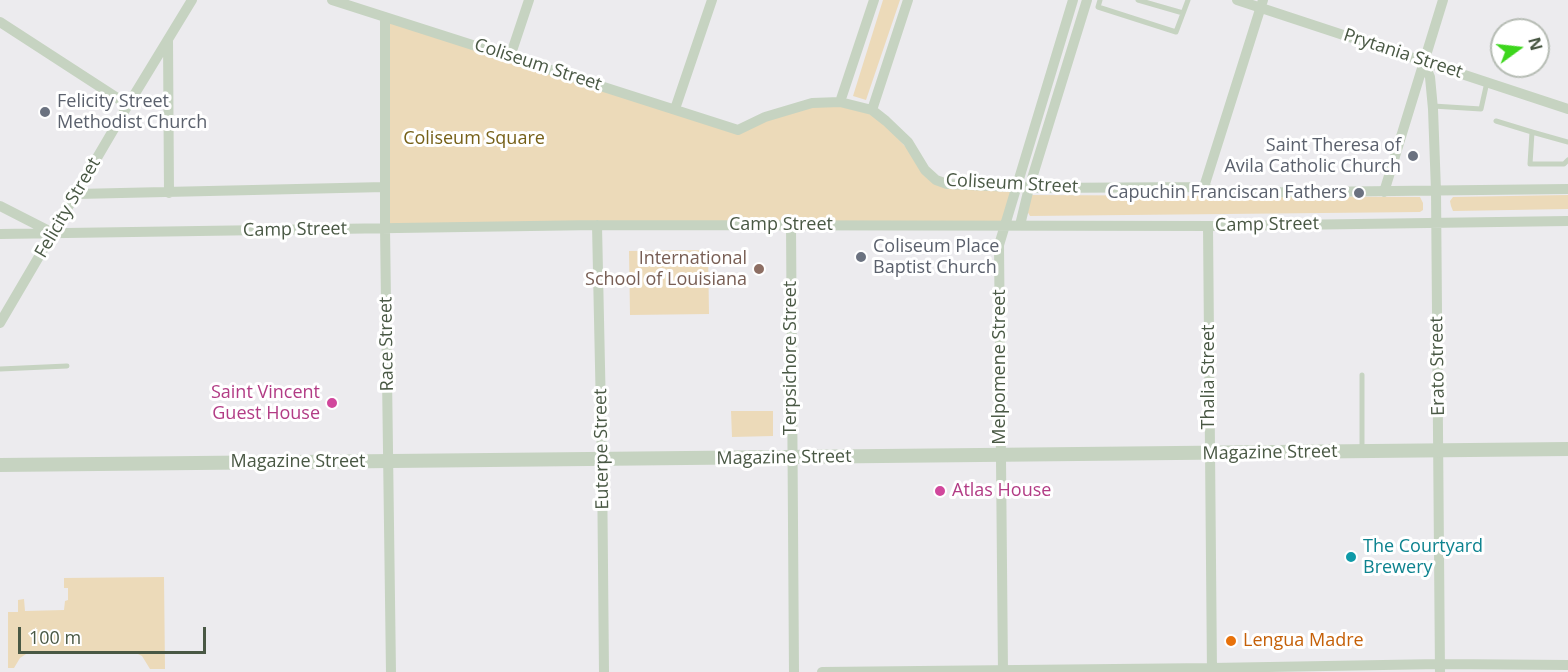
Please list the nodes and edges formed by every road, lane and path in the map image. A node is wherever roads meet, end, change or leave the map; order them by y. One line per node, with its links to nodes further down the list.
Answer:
1 (192, 0): 18 (street, Felicity Street)
2 (332, 0): 16 (street, Coliseum Street)
3 (529, 0): 19 (street)
4 (712, 0): 25 (street)
5 (874, 0): 22 (street)
6 (908, 0): 27 (street)
7 (1073, 0): 32 (street, Melpomene Street)
8 (1087, 0): 35 (street)
9 (1100, 0): 15 (lane)
10 (1138, 0): 15 (lane)
11 (1188, 0): 15 (lane)
12 (1237, 0): 14 (street, Prytania Street)
13 (1443, 0): 20 (street)
14 (1262, 4): 20 (street, Prytania Street); 33 (street)
15 (1183, 13)
16 (384, 17): 19 (street, Coliseum Street); 34 (street, Race Street)
17 (0, 22): 23 (street)
18 (168, 38): 23 (street, Felicity Street); 39 (street)
19 (510, 57): 25 (street, Coliseum Street)
20 (1423, 61): 21 (street, Prytania Street); 24 (street, Erato Street); 38 (street)
21 (1487, 82): 24 (lane); 26 (street, Prytania Street)
22 (840, 102): 25 (street, Coliseum Street); 27 (street, Coliseum Street)
23 (128, 105): 40 (street, Felicity Street)
24 (1433, 106): 37 (street, Erato Street)
25 (675, 109)
26 (1568, 109)
27 (872, 110): 32 (street, Coliseum Street)
28 (1496, 121): 29 (lane)
29 (1532, 132): 30 (lane); 31 (lane)
30 (1568, 142)
31 (1568, 160)
32 (1016, 187): 35 (street, Coliseum Street); 46 (street, Melpomene Street)
33 (1204, 187): 35 (street, Coliseum Street); 38 (street, Coliseum Street)
34 (385, 188): 39 (street); 49 (street, Race Street)
35 (1029, 188): 47 (street)
36 (1568, 189): 37 (street, Coliseum Street)
37 (1436, 191): 38 (street, Coliseum Street); 44 (street, Erato Street)
38 (1384, 192)
39 (170, 193): 40 (street)
40 (76, 194): 50 (street, Felicity Street)
41 (0, 206): 50 (street, Camp Street)
42 (1568, 221): 44 (street, Camp Street)
43 (791, 224): 45 (street, Camp Street); 46 (street, Camp Street); 61 (street, Terpsichore Street)
44 (1436, 224): 48 (street, Camp Street); 57 (street, Erato Street)
45 (597, 225): 49 (street, Camp Street); 62 (street, Euterpe Street)
46 (1004, 225): 47 (street, Camp Street); 60 (street, Melpomene Street)
47 (1020, 225): 48 (street, Camp Street)
48 (1208, 226): 59 (street, Thalia Street)
49 (385, 228): 50 (street, Camp Street); 63 (street, Race Street)
50 (53, 233): 51 (street); 52 (street, Felicity Street)
51 (0, 234)
52 (0, 323)
53 (68, 366): 54 (lane)
54 (0, 369)
55 (1362, 375): 58 (lane)
56 (1568, 449): 57 (street, Magazine Street)
57 (1438, 451): 58 (street, Magazine Street); 66 (street, Erato Street)
58 (1362, 452): 59 (street, Magazine Street)
59 (1209, 453): 60 (street, Magazine Street); 67 (street, Thalia Street)
60 (1000, 455): 61 (street, Magazine Street); 68 (street, Melpomene Street)
61 (792, 458): 62 (street, Magazine Street); 71 (street, Terpsichore Street)
62 (602, 460): 63 (street, Magazine Street); 70 (street, Euterpe Street)
63 (389, 461): 64 (street, Magazine Street); 69 (street, Race Street)
64 (0, 465)
65 (1568, 665): 66 (street)
66 (1440, 668): 67 (street)
67 (1212, 670): 68 (street)
68 (1003, 671): 72 (street)
69 (391, 672)
70 (604, 672)
71 (794, 672)
72 (822, 672)

